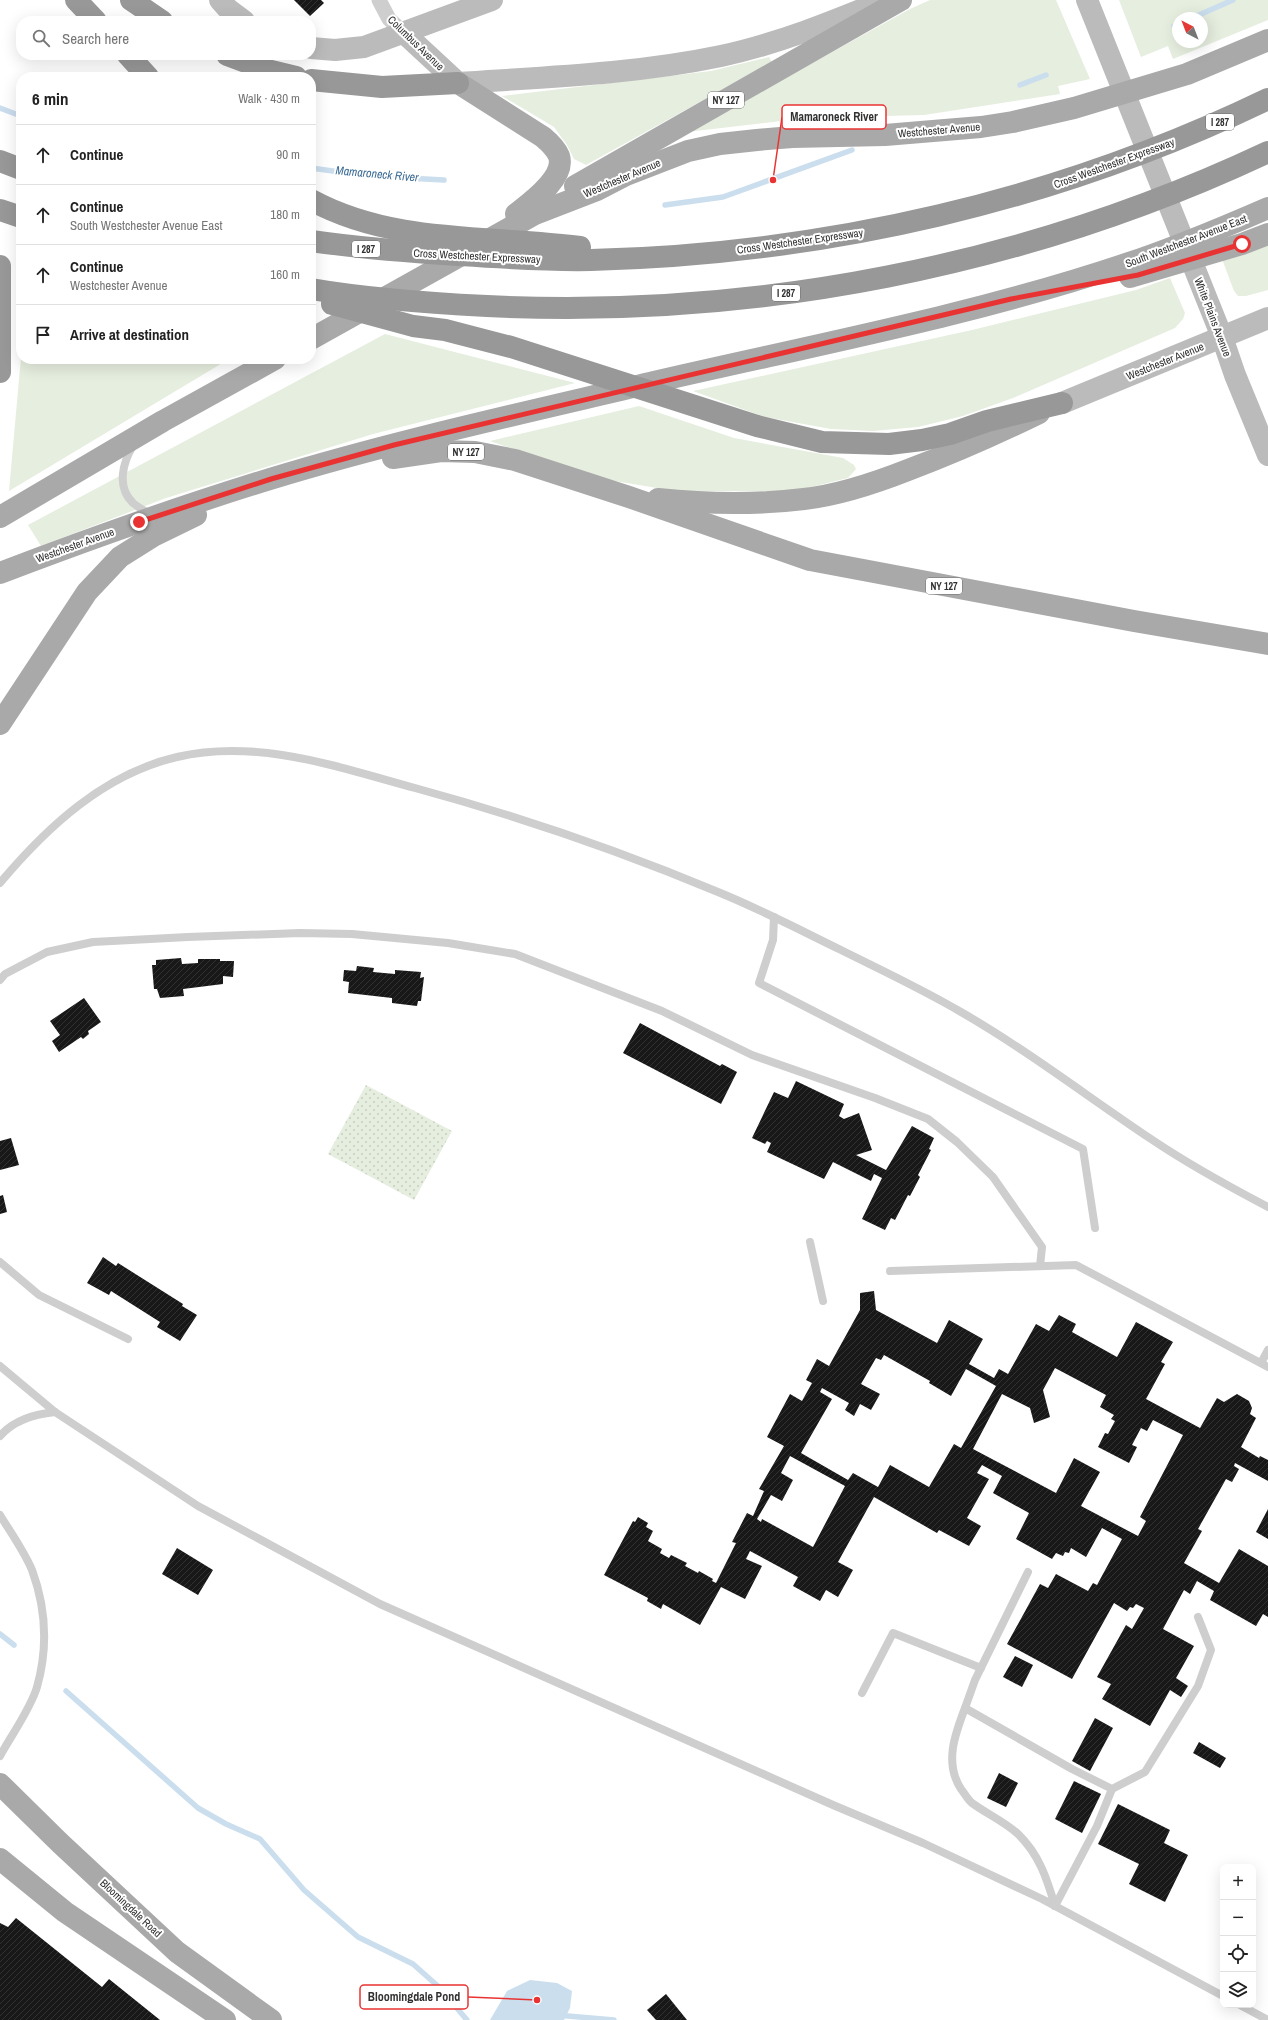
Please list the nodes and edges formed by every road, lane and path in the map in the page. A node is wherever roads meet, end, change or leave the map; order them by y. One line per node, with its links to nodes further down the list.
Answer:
1 (76, 0): 9 (highway)
2 (131, 0): 10 (highway)
3 (220, 0): 11 (main road)
4 (379, 0): 12 (street, Columbus Avenue)
5 (492, 0): 12 (main road)
6 (885, 0): 20 (main road)
7 (901, 0): 26 (main road, NY 127)
8 (1088, 0): 40 (main road, White Plains Avenue)
9 (91, 16)
10 (155, 16)
11 (237, 16)
12 (404, 33): 14 (main road); 20 (main road, Columbus Avenue)
13 (1268, 40): 26 (main road, Westchester Avenue)
14 (316, 48)
15 (133, 60): 17 (highway)
16 (240, 60): 18 (highway)
17 (143, 72)
18 (275, 72)
19 (316, 80): 20 (highway)
20 (458, 83): 26 (main road)
21 (1268, 99): 32 (highway, Cross Westchester Expressway / I 287)
22 (1268, 152): 35 (highway, I 287)
23 (0, 161): 24 (highway)
24 (16, 167)
25 (316, 202): 32 (highway)
26 (546, 205): 39 (main road)
27 (1268, 208): 37 (main road, South Westchester Avenue East)
28 (0, 210): 29 (highway)
29 (16, 215)
30 (1268, 234): 37 (main road)
31 (316, 242): 32 (highway, Cross Westchester Expressway / I 287)
32 (657, 258)
33 (0, 266): 34 (highway)
34 (0, 274): 42 (highway)
35 (316, 290)
36 (316, 299): 43 (highway)
37 (1011, 299): 44 (main road, South Westchester Avenue East)
38 (1268, 318): 40 (main road, Westchester Avenue)
39 (316, 336)
40 (1222, 337): 43 (main road, Westchester Avenue); 46 (main road, White Plains Avenue)
41 (266, 364): 45 (main road)
42 (0, 372)
43 (1062, 403): 49 (main road)
44 (544, 408): 47 (main road, Westchester Avenue)
45 (140, 435): 50 (main road); 51 (lane)
46 (1268, 455)
47 (297, 471): 48 (main road, Westchester Avenue); 49 (main road, NY 127)
48 (271, 479): 51 (main road, Westchester Avenue); 54 (main road)
49 (629, 497): 53 (main road, NY 127)
50 (0, 517)
51 (154, 517): 52 (main road, Westchester Avenue)
52 (0, 573)
53 (1268, 644)
54 (0, 724)
55 (0, 883): 56 (lane)
56 (774, 917): 58 (lane); 59 (lane)
57 (0, 980): 62 (lane)
58 (1268, 1207)
59 (1094, 1228)
60 (810, 1242): 64 (lane)
61 (0, 1262): 65 (lane)
62 (1040, 1266): 63 (lane); 67 (lane)
63 (890, 1271)
64 (823, 1301)
65 (128, 1339)
66 (1268, 1350): 67 (lane)
67 (1265, 1365)
68 (0, 1366): 69 (lane)
69 (55, 1412): 70 (lane); 81 (lane)
70 (0, 1436)
71 (0, 1515): 77 (lane)
72 (1028, 1572): 74 (lane)
73 (1198, 1617): 79 (lane)
74 (981, 1668): 75 (lane); 76 (lane)
75 (862, 1693)
76 (965, 1708): 79 (lane); 81 (lane)
77 (0, 1756)
78 (0, 1784): 85 (main road, Bloomingdale Road)
79 (1112, 1789): 81 (lane)
80 (0, 1859): 84 (main road)
81 (1054, 1906): 82 (lane)
82 (1220, 1994)
83 (1246, 2008): 86 (lane)
84 (225, 2020)
85 (270, 2020)
86 (1268, 2020)

